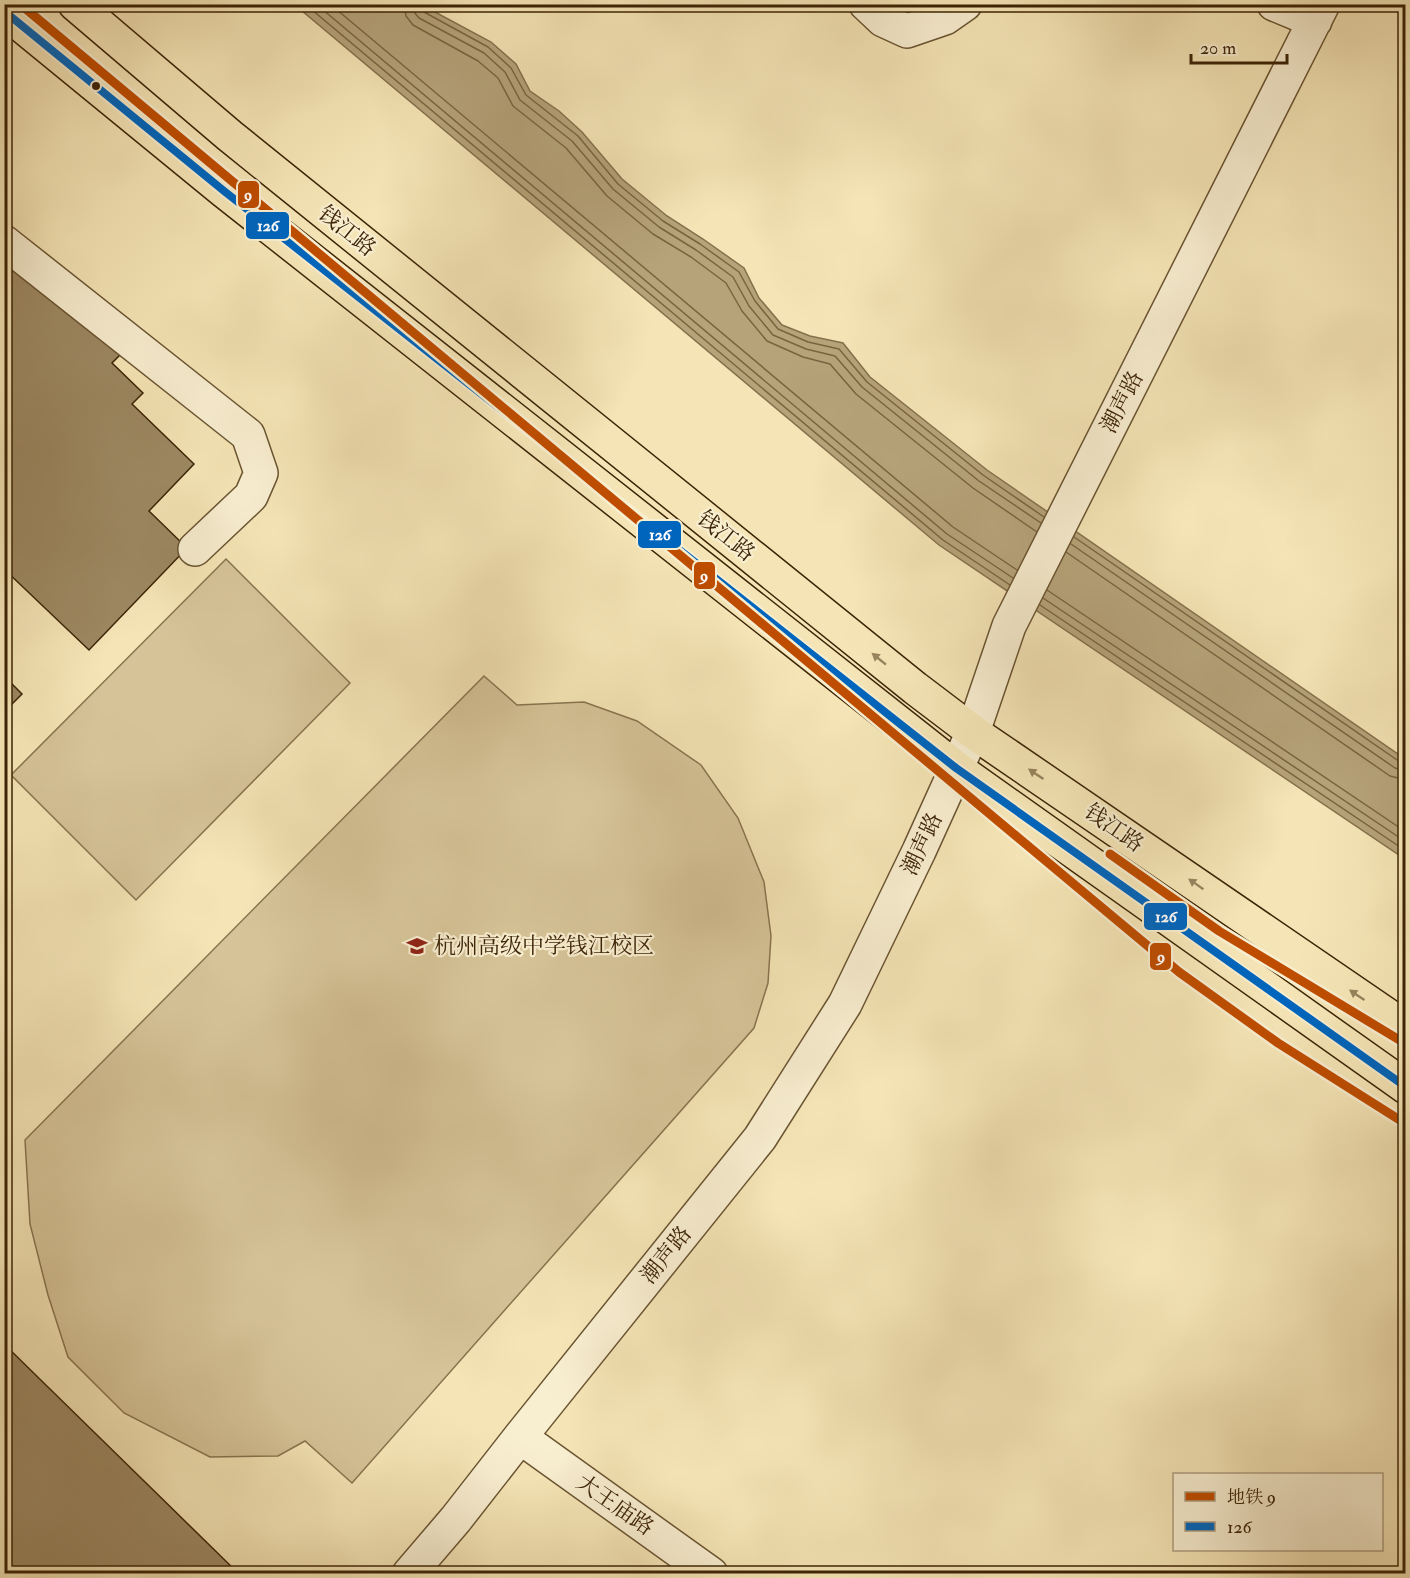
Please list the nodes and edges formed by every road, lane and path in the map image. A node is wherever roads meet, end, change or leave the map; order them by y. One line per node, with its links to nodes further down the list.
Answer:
1 (75, 4): 9 (main road, 钱江路, one-way to 1)
2 (866, 4): 3 (street)
3 (965, 4)
4 (1274, 4): 6 (street)
5 (4, 11): 10 (main road, 钱江路)
6 (1319, 13): 9 (street, 潮声路)
7 (4, 242): 8 (street)
8 (195, 549)
9 (973, 732): 10 (street, 潮声路); 11 (main road, 钱江路, one-way to 9)
10 (956, 768): 12 (main road, 钱江路); 13 (street, 潮声路)
11 (1406, 1028)
12 (1406, 1087)
13 (520, 1437): 14 (street, 潮声路); 15 (street, 大王庙路)
14 (409, 1574)
15 (711, 1574)

